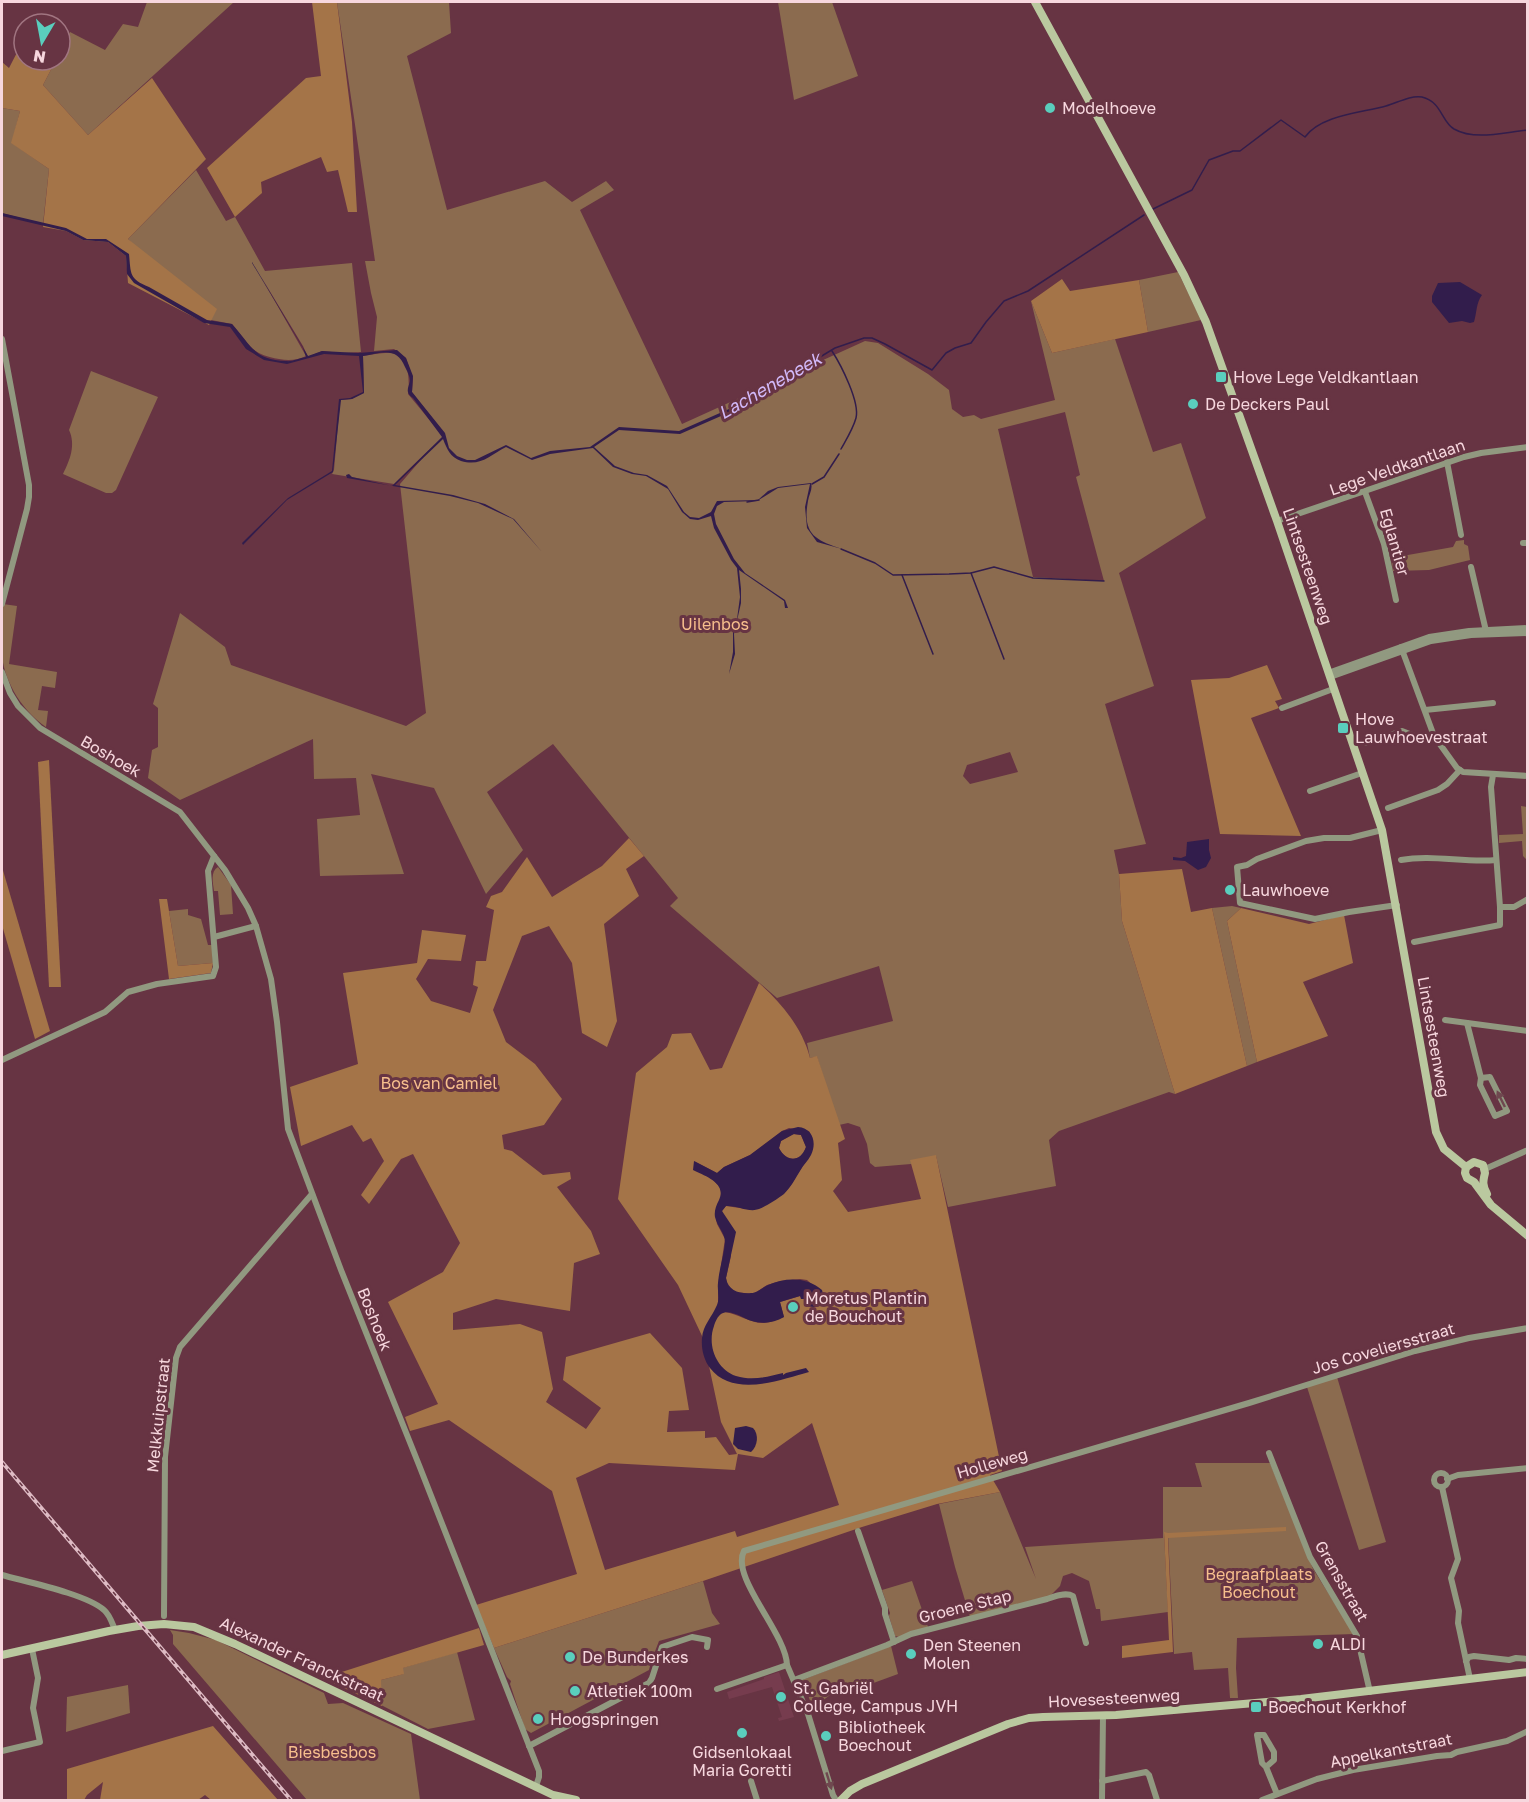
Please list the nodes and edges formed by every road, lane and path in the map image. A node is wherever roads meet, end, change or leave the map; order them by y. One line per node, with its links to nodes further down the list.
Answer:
1 (1035, 2): 6 (street, Lintsesteenweg)
2 (2, 339): 10 (street)
3 (1527, 447): 4 (street, Lege Veldkantlaan)
4 (1447, 462): 5 (street, Lege Veldkantlaan); 7 (street)
5 (1365, 492): 6 (street, Lege Veldkantlaan); 9 (street, Eglantier)
6 (1277, 521): 16 (street, Lintsesteenweg)
7 (1461, 535)
8 (1471, 567): 12 (street)
9 (1396, 600)
10 (2, 604)
11 (1527, 628): 12 (street)
12 (1487, 633): 13 (street); 14 (street)
13 (1527, 633)
14 (1402, 650): 16 (street); 20 (street)
15 (2, 672): 30 (street, Boshoek)
16 (1329, 675): 17 (street, Lintsesteenweg)
17 (1333, 689): 19 (street); 24 (street, Lintsesteenweg)
18 (1493, 703): 20 (street)
19 (1282, 708)
20 (1425, 710): 21 (street)
21 (1434, 736): 22 (street); 23 (street)
22 (1366, 743)
23 (1460, 770): 25 (street); 28 (street)
24 (1362, 773): 27 (street); 29 (street, Lintsesteenweg)
25 (1493, 775): 26 (street); 32 (street)
26 (1527, 776)
27 (1310, 791)
28 (1388, 808)
29 (1383, 830): 34 (street, Lintsesteenweg); 34 (street)
30 (214, 856): 36 (street, Boshoek); 37 (street)
31 (1401, 860): 32 (street)
32 (1496, 860): 35 (street)
33 (1527, 899): 35 (street)
34 (1397, 905): 45 (street, Lintsesteenweg)
35 (1500, 907): 38 (street)
36 (256, 926): 37 (street); 48 (street, Boshoek)
37 (214, 937): 42 (street)
38 (1414, 942)
39 (1445, 1020): 40 (street)
40 (1467, 1023): 41 (street); 43 (street)
41 (1527, 1030)
42 (2, 1060)
43 (1481, 1078): 43 (street, one-way to 43)
44 (1527, 1150): 46 (street)
45 (1466, 1167): 46 (street); 47 (street, Lintsesteenweg)
46 (1485, 1169): 47 (street)
47 (1478, 1181): 49 (street, Lintsesteenweg)
48 (312, 1194): 58 (street, Melkkuipstraat); 75 (street, Boshoek)
49 (1527, 1236)
50 (1527, 1328): 51 (street, Jos Coveliersstraat)
51 (1249, 1403): 67 (street, Holleweg)
52 (1269, 1453): 72 (street, Grensstraat)
53 (1527, 1468): 54 (street)
54 (1447, 1479): 55 (street); 55 (street)
55 (1442, 1487): 66 (street)
56 (858, 1531): 61 (street)
57 (2, 1575): 59 (street)
58 (164, 1616)
59 (115, 1630): 63 (street, Alexander Franckstraat); 80 (street, Alexander Franckstraat)
60 (708, 1640): 75 (street)
61 (894, 1641): 62 (street, Groene Stap); 70 (street, Groene Stap)
62 (1086, 1642)
63 (32, 1648): 64 (street, Alexander Franckstraat); 76 (street)
64 (2, 1655)
65 (1527, 1659): 66 (street)
66 (1467, 1661): 69 (street)
67 (787, 1665): 70 (street); 71 (street)
68 (1527, 1672): 69 (street, Hovesesteenweg)
69 (1470, 1679): 72 (street, Hovesesteenweg)
70 (794, 1680): 85 (street, one-way to 85)
71 (717, 1689)
72 (1370, 1692): 73 (street, Hovesesteenweg)
73 (1103, 1715): 79 (street); 86 (street, Hovesesteenweg)
74 (1527, 1731): 81 (street, Appelkantstraat)
75 (529, 1746): 80 (street, Boshoek)
76 (2, 1751)
77 (1266, 1767): 77 (street); 81 (street)
78 (750, 1781): 84 (street)
79 (1102, 1781): 87 (street); 88 (street)
80 (536, 1786): 82 (street, Alexander Franckstraat)
81 (1277, 1794): 89 (street, Appelkantstraat)
82 (553, 1798): 83 (street, Alexander Franckstraat)
83 (576, 1800)
84 (757, 1800)
85 (836, 1800)
86 (841, 1800)
87 (1102, 1800)
88 (1157, 1800)
89 (1262, 1800)

